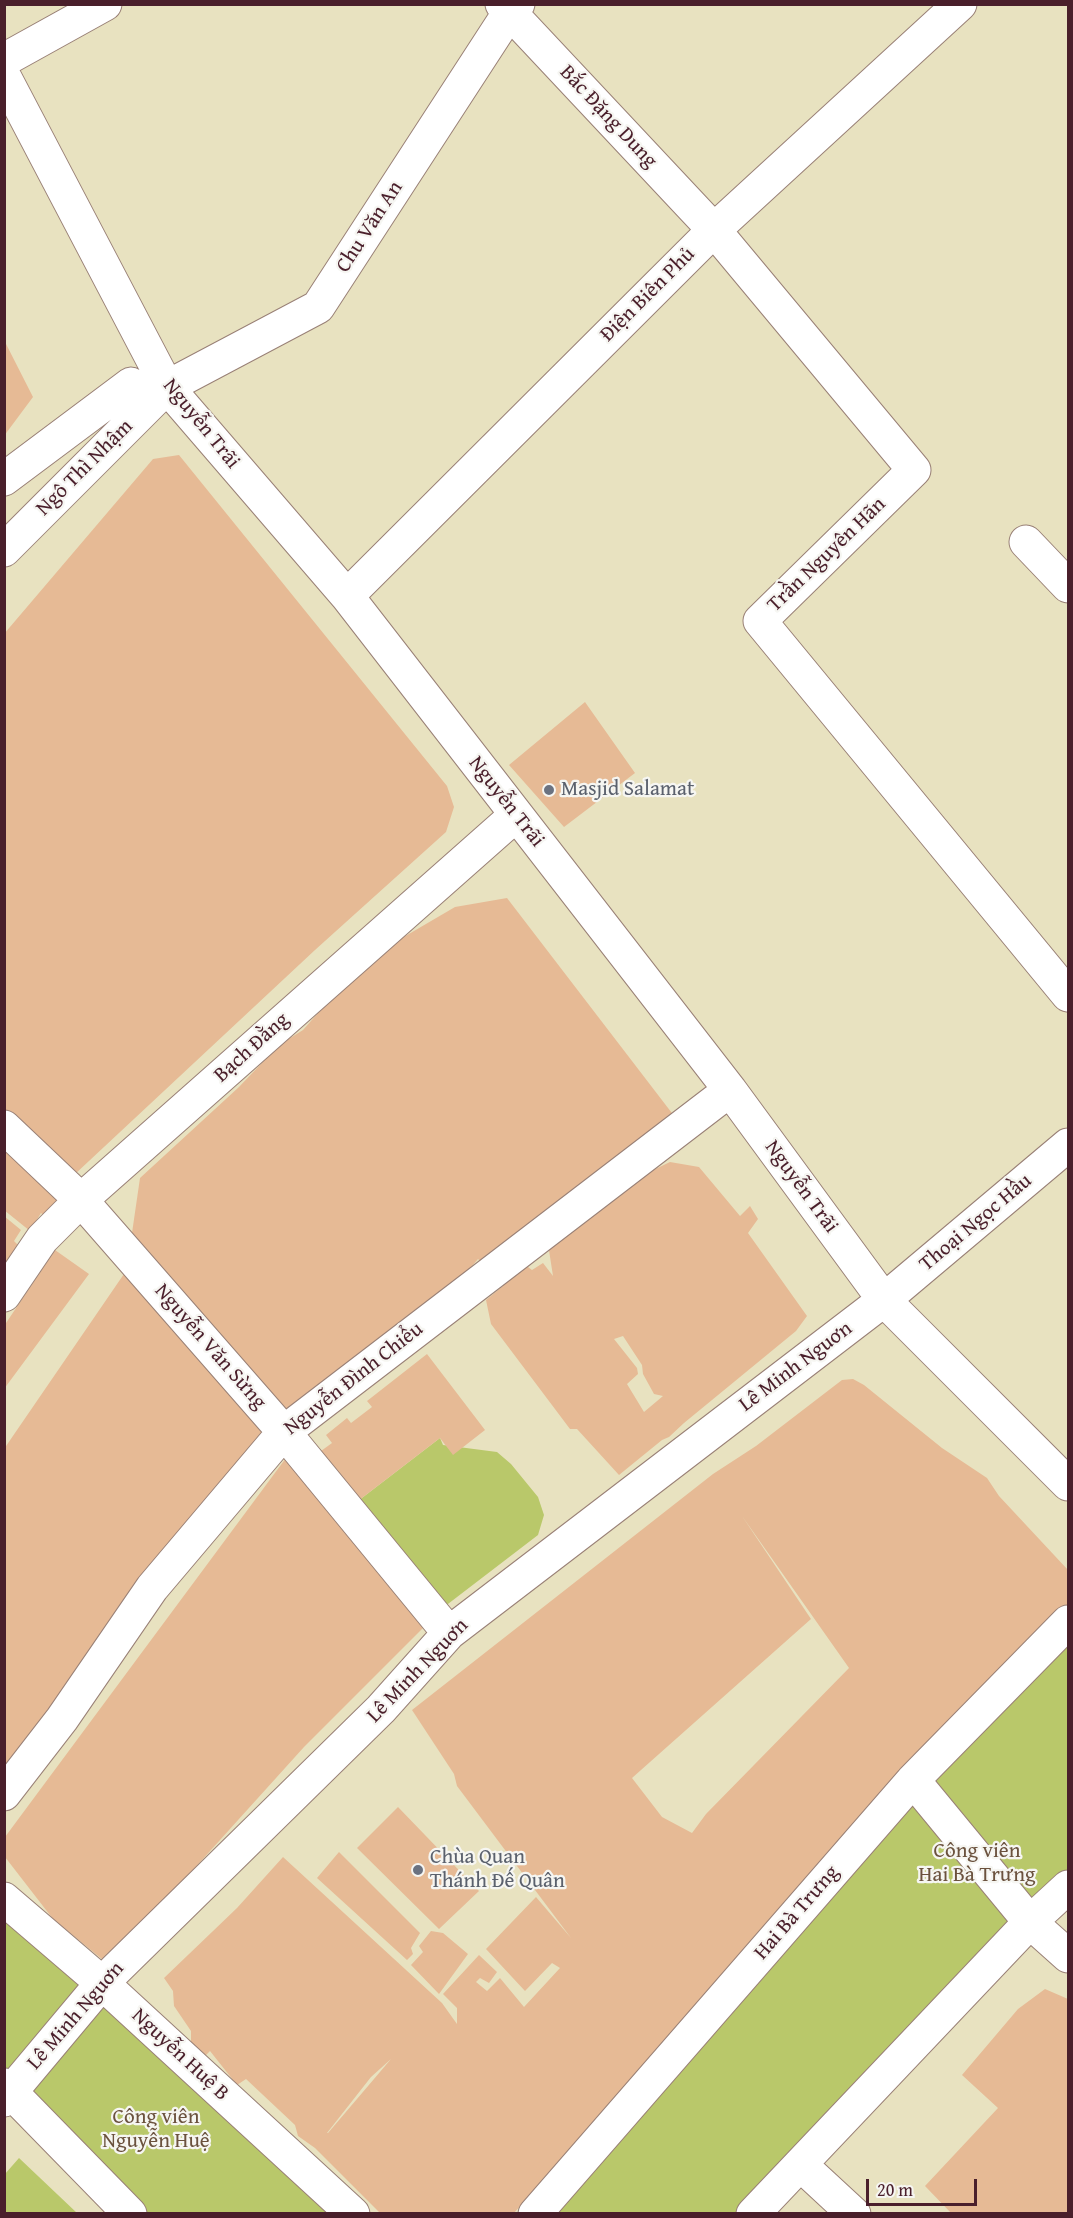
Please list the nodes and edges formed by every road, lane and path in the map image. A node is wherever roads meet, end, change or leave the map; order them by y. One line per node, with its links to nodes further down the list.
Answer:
1 (105, 4): 4 (street)
2 (960, 4): 6 (street, Điện Biên Phủ)
3 (510, 7): 6 (street, Bắc Đặng Dung); 7 (street, Chu Văn An)
4 (4, 60)
5 (4, 76): 7 (street, Nguyễn Trãi)
6 (714, 230): 12 (street, Điện Biên Phủ); 14 (street, Trần Nguyên Hãn)
7 (160, 393): 8 (street); 10 (street, Ngô Thì Nhậm); 12 (street, Nguyễn Trãi)
8 (4, 479)
9 (1026, 542): 11 (street)
10 (4, 550)
11 (1068, 586)
12 (347, 596): 13 (street, Nguyễn Trãi)
13 (516, 815): 15 (street, Nguyễn Trãi); 18 (street, Bạch Đằng)
14 (1068, 995)
15 (730, 1090): 20 (street, Nguyễn Trãi); 21 (street, Nguyễn Đình Chiểu)
16 (4, 1127): 18 (street, Nguyễn Văn Sừng)
17 (1068, 1145): 20 (street, Thoại Ngọc Hầu)
18 (81, 1200): 19 (street, Bạch Đằng); 21 (street, Nguyễn Văn Sừng)
19 (4, 1295)
20 (884, 1300): 22 (street, Nguyễn Trãi); 24 (street, Lê Minh Nguơn)
21 (284, 1432): 24 (street, Nguyễn Văn Sừng); 26 (street, Nguyễn Đình Chiểu)
22 (1068, 1484)
23 (1068, 1622): 25 (street, Hai Bà Trưng)
24 (448, 1633): 31 (street, Lê Minh Nguơn)
25 (913, 1780): 29 (street); 36 (street, Hai Bà Trưng)
26 (4, 1794)
27 (1068, 1887): 29 (street)
28 (4, 1899): 31 (street, Nguyễn Huệ B)
29 (1030, 1922): 30 (street); 33 (street)
30 (1068, 1956)
31 (102, 1983): 32 (street, Lê Minh Nguơn); 35 (street, Nguyễn Huệ B)
32 (7, 2092): 34 (street)
33 (801, 2165): 37 (street); 38 (street)
34 (130, 2214)
35 (353, 2214)
36 (535, 2214)
37 (753, 2214)
38 (854, 2214)

